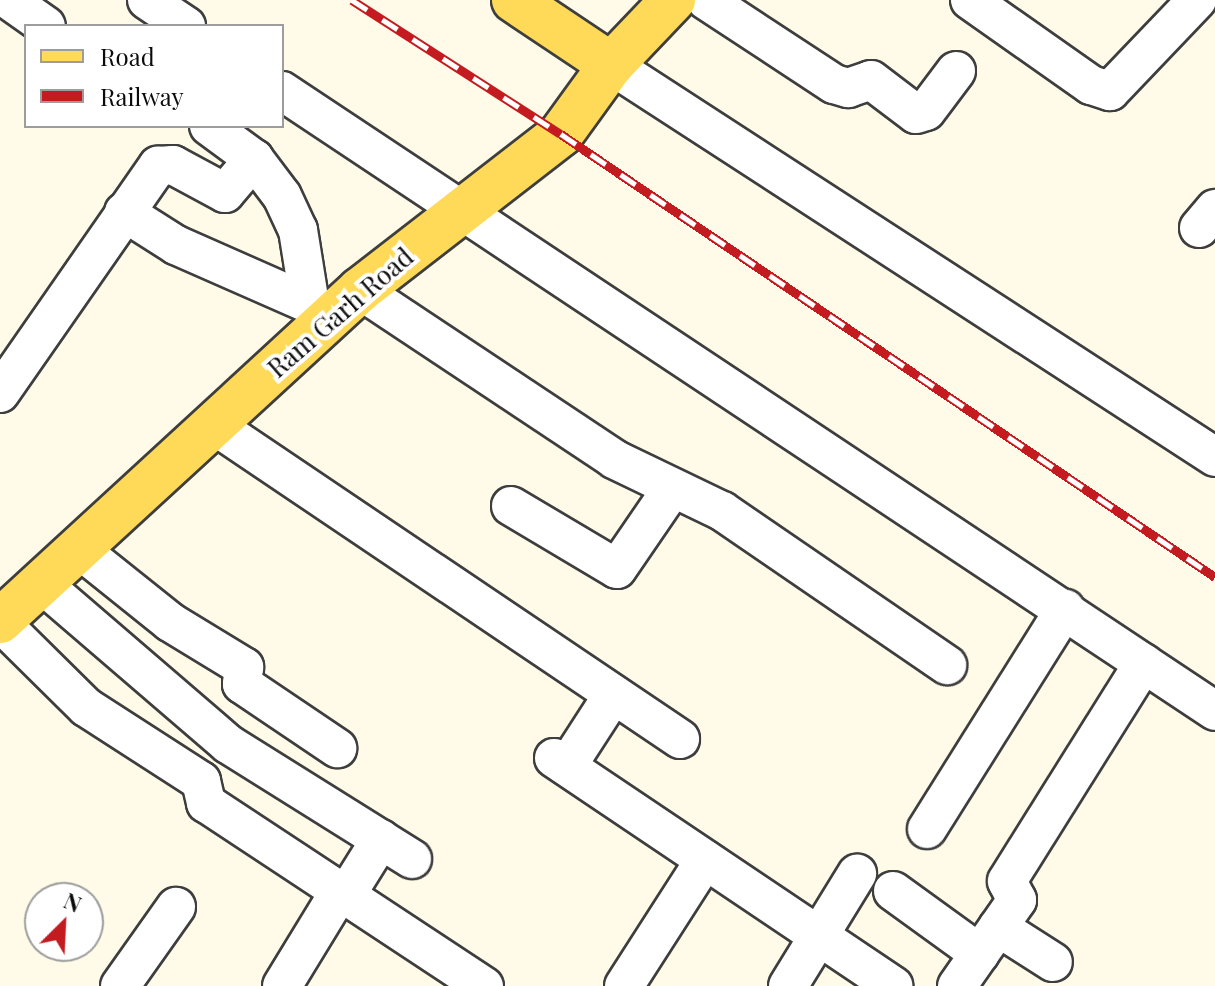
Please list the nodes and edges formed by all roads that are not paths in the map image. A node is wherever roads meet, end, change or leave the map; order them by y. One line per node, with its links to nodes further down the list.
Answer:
1 (9, 0): 8 (street)
2 (147, 0): 9 (street)
3 (514, 0): 10 (main road)
4 (673, 0): 10 (main road, Ram Garh Road)
5 (706, 0): 11 (street)
6 (970, 0): 7 (street)
7 (1197, 0)
8 (43, 24)
9 (183, 24)
10 (611, 65): 15 (main road, Ram Garh Road); 21 (street)
11 (956, 71)
12 (284, 92): 15 (street)
13 (212, 128): 14 (street)
14 (254, 159): 16 (street); 18 (street)
15 (460, 210): 17 (main road, Ram Garh Road); 26 (street)
16 (124, 212): 18 (street); 19 (street)
17 (360, 290): 18 (main road, Ram Garh Road); 22 (street)
18 (321, 313): 20 (main road, Ram Garh Road)
19 (0, 393)
20 (214, 425): 24 (main road, Ram Garh Road); 30 (street)
21 (1215, 457)
22 (671, 490): 23 (street); 29 (street)
23 (511, 506)
24 (79, 549): 25 (main road, Ram Garh Road); 33 (street)
25 (41, 583): 27 (main road, Ram Garh Road); 38 (street)
26 (1065, 609): 28 (street); 34 (street)
27 (0, 621): 38 (street)
28 (1144, 663): 31 (street); 41 (street)
29 (947, 665)
30 (613, 695): 32 (street); 35 (street)
31 (1215, 711)
32 (680, 739)
33 (337, 748)
34 (927, 829)
35 (705, 860): 40 (street); 46 (street)
36 (857, 874): 40 (street)
37 (893, 891): 41 (street)
38 (343, 893): 43 (street); 45 (street)
39 (176, 907): 44 (street)
40 (819, 937): 47 (street); 48 (street)
41 (989, 940): 42 (street); 49 (street)
42 (1053, 962)
43 (469, 972)
44 (120, 986)
45 (282, 986)
46 (624, 986)
47 (788, 986)
48 (893, 986)
49 (957, 986)

